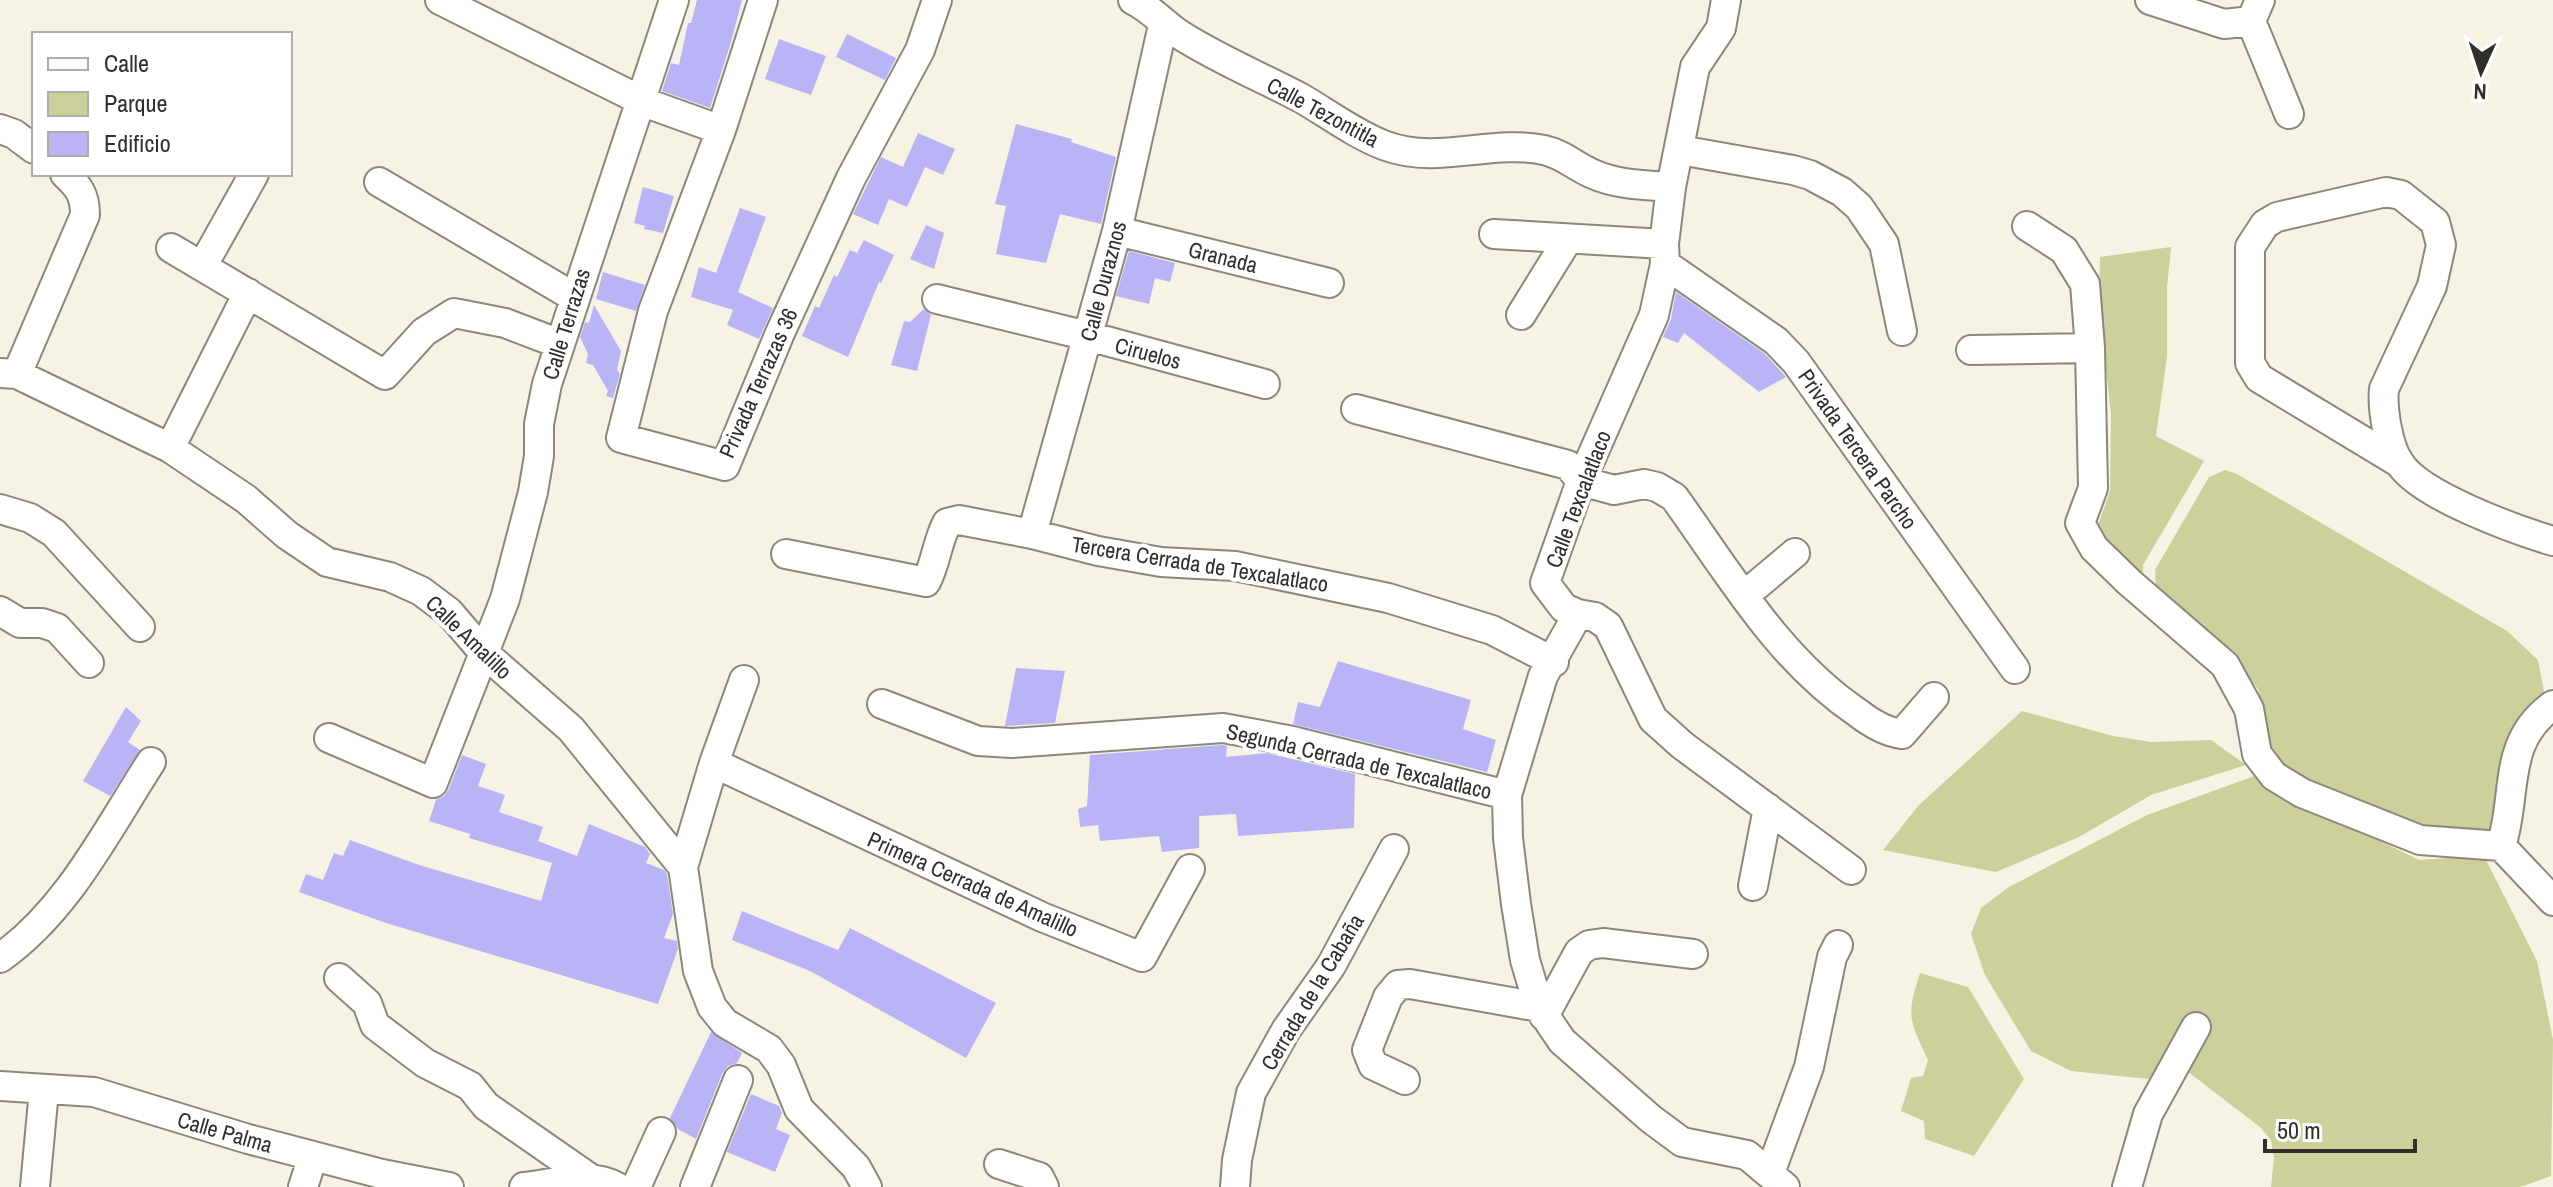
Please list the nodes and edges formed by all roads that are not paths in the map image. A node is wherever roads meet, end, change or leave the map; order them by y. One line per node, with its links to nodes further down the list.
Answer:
1 (440, 0): 10 (street)
2 (674, 0): 10 (street, Calle Terrazas)
3 (763, 0): 13 (street, Privada Terrazas 36)
4 (937, 0): 13 (street, Privada Terrazas 36)
5 (1133, 0): 9 (street, Calle Tezontitla)
6 (1726, 0): 15 (street, Calle Texcalatlaco)
7 (2150, 0): 8 (street)
8 (2256, 10): 11 (street)
9 (1163, 25): 19 (street, Calle Tezontitla); 21 (street, Calle Duraznos)
10 (639, 100): 13 (street); 29 (street, Calle Terrazas)
11 (2289, 114)
12 (0, 129): 14 (street)
13 (721, 130)
14 (32, 148)
15 (1680, 150): 19 (street, Calle Texcalatlaco); 32 (street)
16 (67, 176): 37 (street, Calle Amalillo)
17 (253, 176): 26 (street)
18 (379, 182): 29 (street)
19 (1671, 187): 25 (street, Calle Texcalatlaco)
20 (2027, 226): 35 (street)
21 (1117, 231): 27 (street, Granada); 33 (street, Calle Duraznos)
22 (1494, 234): 23 (street)
23 (1568, 239): 25 (street); 31 (street)
24 (171, 248): 26 (street)
25 (1664, 254): 42 (street, Calle Texcalatlaco); 55 (street, Privada Tercera Parcho)
26 (203, 265): 28 (street)
27 (1329, 283)
28 (248, 293): 34 (street); 40 (street)
29 (574, 297): 34 (street, Calle Terrazas)
30 (937, 299): 33 (street, Ciruelos)
31 (1521, 315)
32 (1902, 331)
33 (1088, 336): 38 (street, Ciruelos); 44 (street, Calle Duraznos)
34 (560, 344): 52 (street, Calle Terrazas)
35 (2090, 348): 36 (street); 65 (street)
36 (1971, 350)
37 (8, 374): 40 (street, Calle Amalillo)
38 (1265, 384)
39 (1356, 409): 42 (street)
40 (170, 448): 52 (street, Calle Amalillo)
41 (2398, 462): 41 (street); 45 (street)
42 (1581, 481): 48 (street); 50 (street, Calle Texcalatlaco)
43 (0, 509): 51 (street)
44 (1032, 534): 47 (street, Tercera Cerrada de Texcalatlaco); 53 (street, Tercera Cerrada de Texcalatlaco)
45 (2553, 541)
46 (1795, 553): 48 (street)
47 (786, 554)
48 (1745, 595): 57 (street)
49 (0, 611): 54 (street)
50 (1578, 614): 53 (street); 64 (street)
51 (140, 627)
52 (484, 653): 60 (street, Calle Terrazas); 67 (street, Calle Amalillo)
53 (1554, 662): 63 (street)
54 (89, 663)
55 (2015, 669)
56 (744, 680): 62 (street)
57 (1934, 697)
58 (882, 704): 63 (street, Segunda Cerrada de Texcalatlaco)
59 (2553, 705): 65 (street)
60 (329, 738)
61 (151, 762): 74 (street)
62 (714, 763): 67 (street); 68 (street, Primera Cerrada de Amalillo)
63 (1507, 795): 76 (street)
64 (1768, 808): 69 (street); 70 (street)
65 (2501, 846): 71 (street)
66 (1394, 849): 95 (street, Cerrada de la Cabaña)
67 (683, 867): 93 (street)
68 (1190, 869)
69 (1851, 870)
70 (1753, 886)
71 (2553, 901)
72 (1838, 945): 85 (street)
73 (1693, 954): 76 (street)
74 (0, 958)
75 (339, 978): 86 (street)
76 (1541, 1011): 79 (street); 85 (street)
77 (2196, 1027): 96 (street)
78 (738, 1080): 92 (street)
79 (1405, 1080)
80 (0, 1086): 81 (street, Calle Palma)
81 (44, 1090): 83 (street, Calle Palma); 87 (street)
82 (661, 1132): 91 (street)
83 (313, 1156): 88 (street); 89 (street, Calle Palma)
84 (999, 1164): 94 (street)
85 (1778, 1180)
86 (604, 1183): 90 (street)
87 (35, 1187)
88 (303, 1187)
89 (449, 1187)
90 (524, 1187)
91 (636, 1187)
92 (695, 1187)
93 (867, 1187)
94 (1044, 1187)
95 (1235, 1187)
96 (2127, 1187)

